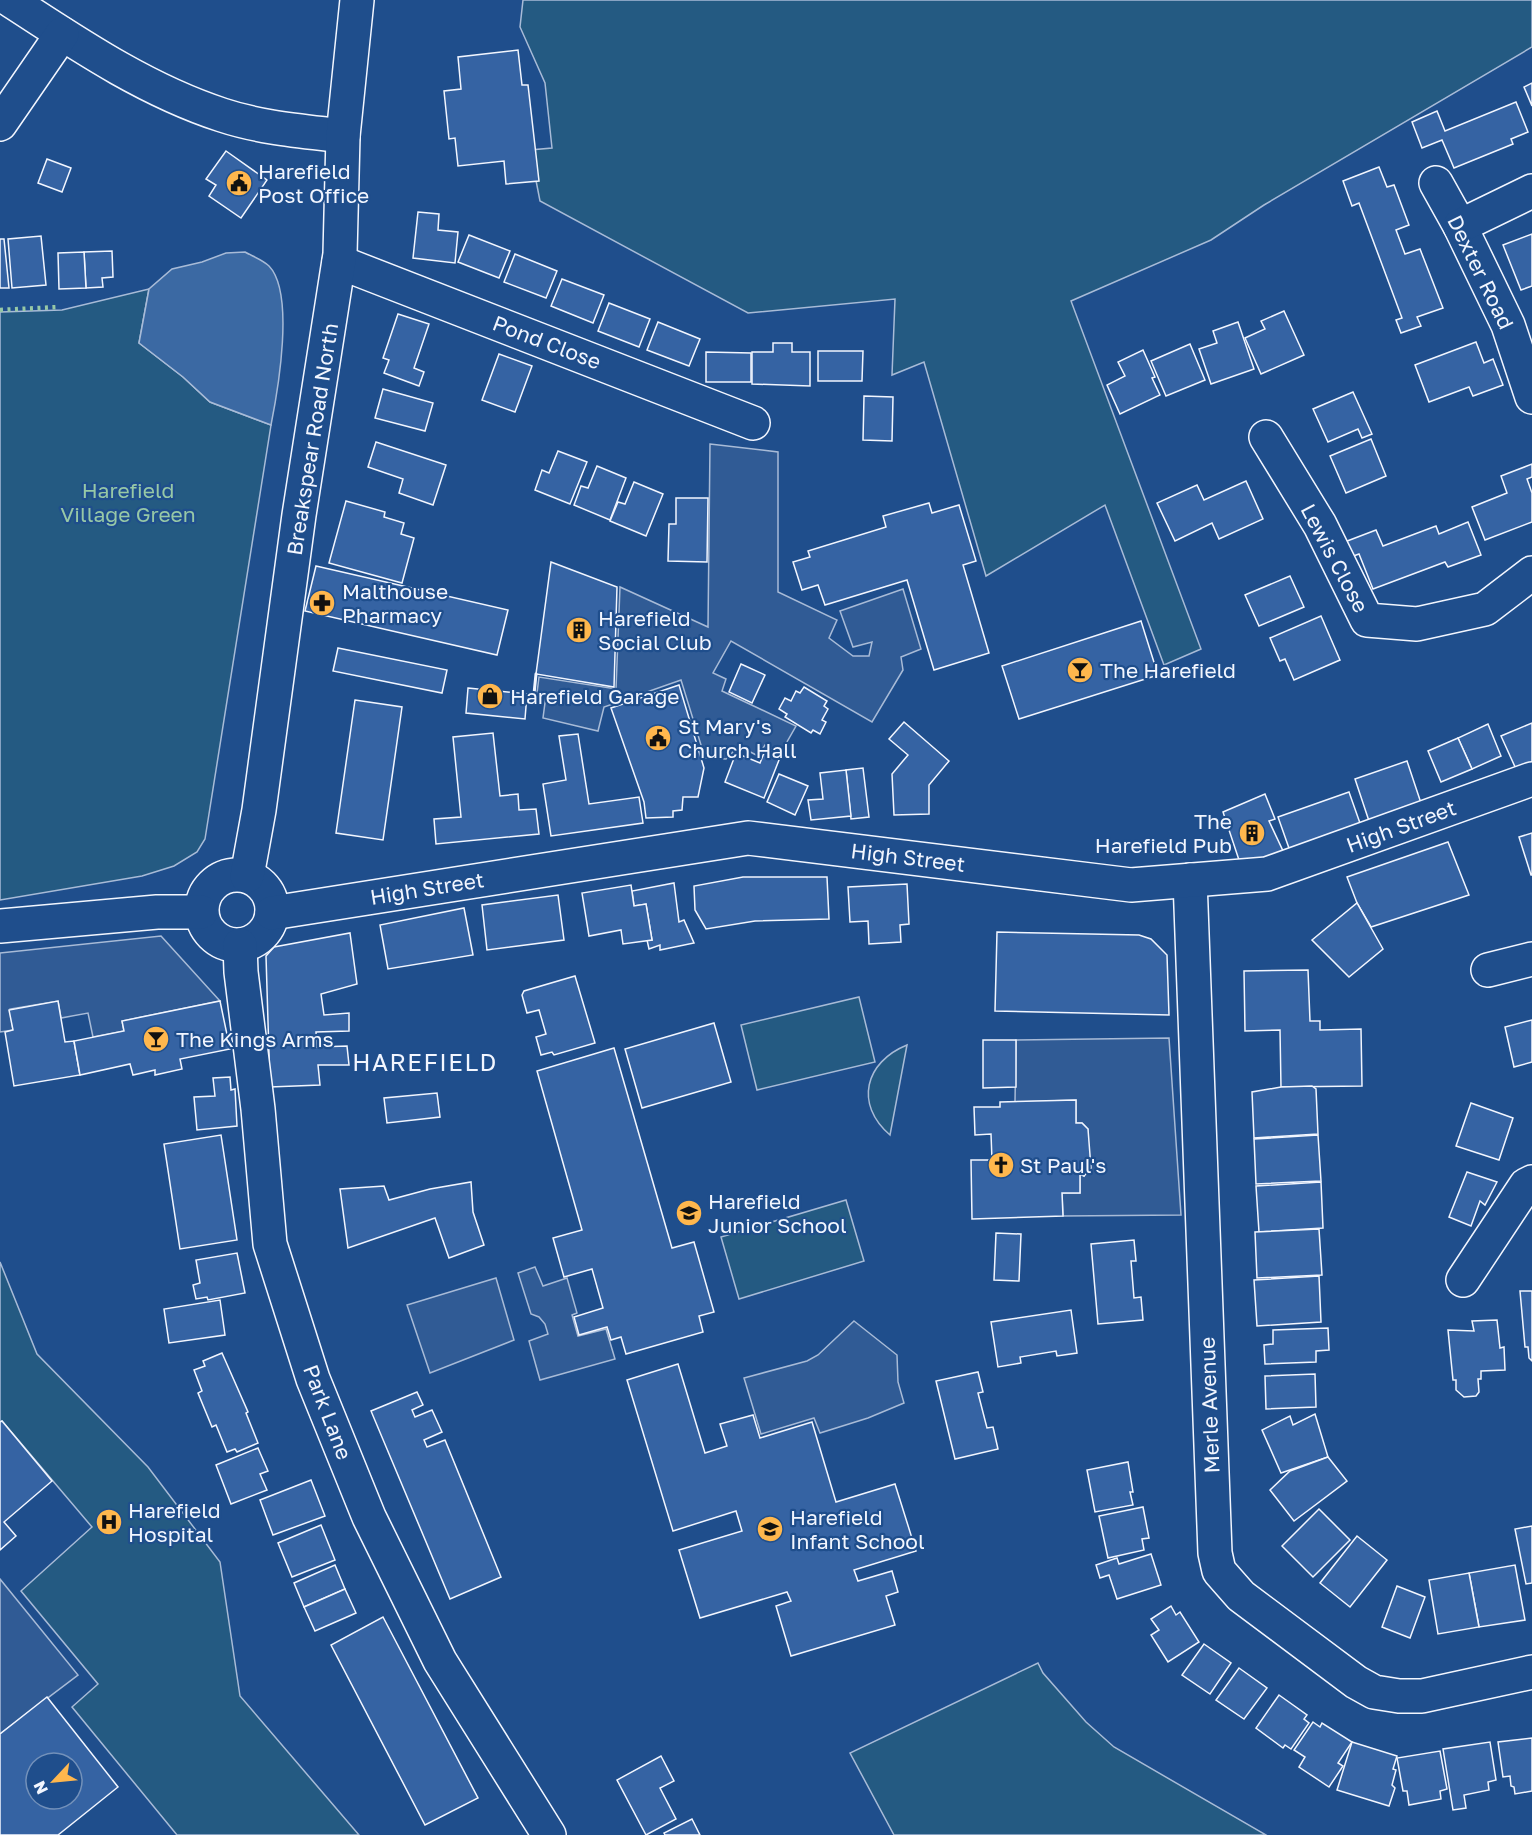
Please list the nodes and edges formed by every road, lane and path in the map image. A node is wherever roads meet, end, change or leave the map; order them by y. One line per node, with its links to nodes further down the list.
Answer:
1 (10, 0): 3 (street)
2 (357, 0): 5 (street, Breakspear Road North)
3 (62, 34): 4 (street); 5 (street)
4 (0, 124)
5 (343, 136): 9 (street, Breakspear Road North)
6 (1436, 183): 8 (street, Dexter Road)
7 (1532, 191): 8 (street)
8 (1460, 226): 10 (street, Dexter Road)
9 (339, 262): 11 (street, Pond Close); 15 (street, Breakspear Road North)
10 (1532, 397)
11 (753, 423)
12 (1266, 437): 13 (street, Lewis Close)
13 (1532, 573)
14 (1532, 779): 16 (street, High Street)
15 (247, 876): 17 (street); 18 (street)
16 (1190, 880): 18 (street, High Street); 25 (street, Merle Avenue)
17 (201, 912): 19 (street); 20 (street)
18 (272, 913): 20 (street)
19 (0, 927)
20 (240, 945): 26 (street, Park Lane)
21 (1532, 959): 22 (street)
22 (1488, 970)
23 (1532, 1182): 24 (street)
24 (1463, 1280)
25 (1532, 1672)
26 (549, 1835)

